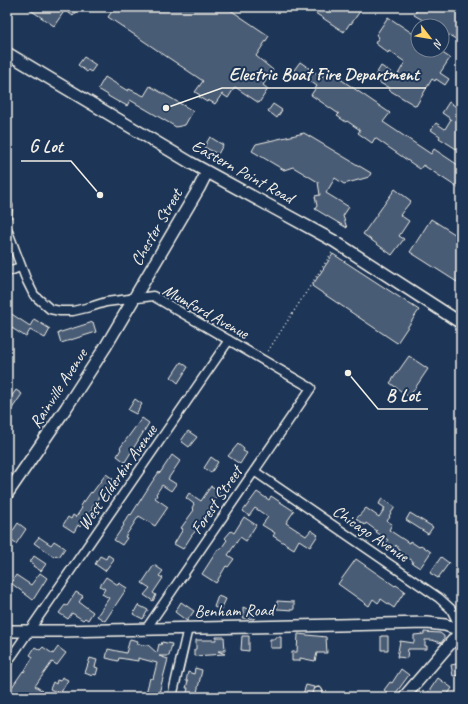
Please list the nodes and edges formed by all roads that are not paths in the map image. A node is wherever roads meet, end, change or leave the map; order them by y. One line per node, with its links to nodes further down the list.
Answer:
1 (7, 53): 2 (main road, Eastern Point Road)
2 (207, 172): 8 (main road, Chester Street); 9 (main road, Eastern Point Road)
3 (8, 206): 4 (street)
4 (7, 215)
5 (7, 229): 6 (street, Mumford Avenue)
6 (20, 267): 7 (street); 8 (street, Mumford Avenue)
7 (7, 272)
8 (134, 299): 10 (street, Mumford Avenue); 13 (main road, Rainville Avenue)
9 (461, 323)
10 (229, 340): 11 (street, Mumford Avenue); 18 (street, West Elderkin Avenue)
11 (311, 388): 12 (street, Forest Street)
12 (254, 471): 15 (street, Forest Street); 16 (street, Chicago Avenue)
13 (7, 494)
14 (188, 628): 15 (main road, Benham Road); 16 (main road, Benham Road); 20 (street)
15 (146, 629): 18 (main road, Benham Road)
16 (461, 630): 21 (main road)
17 (7, 631): 18 (main road, Benham Road)
18 (29, 631): 19 (street, West Elderkin Avenue)
19 (7, 663)
20 (172, 697)
21 (404, 697)

